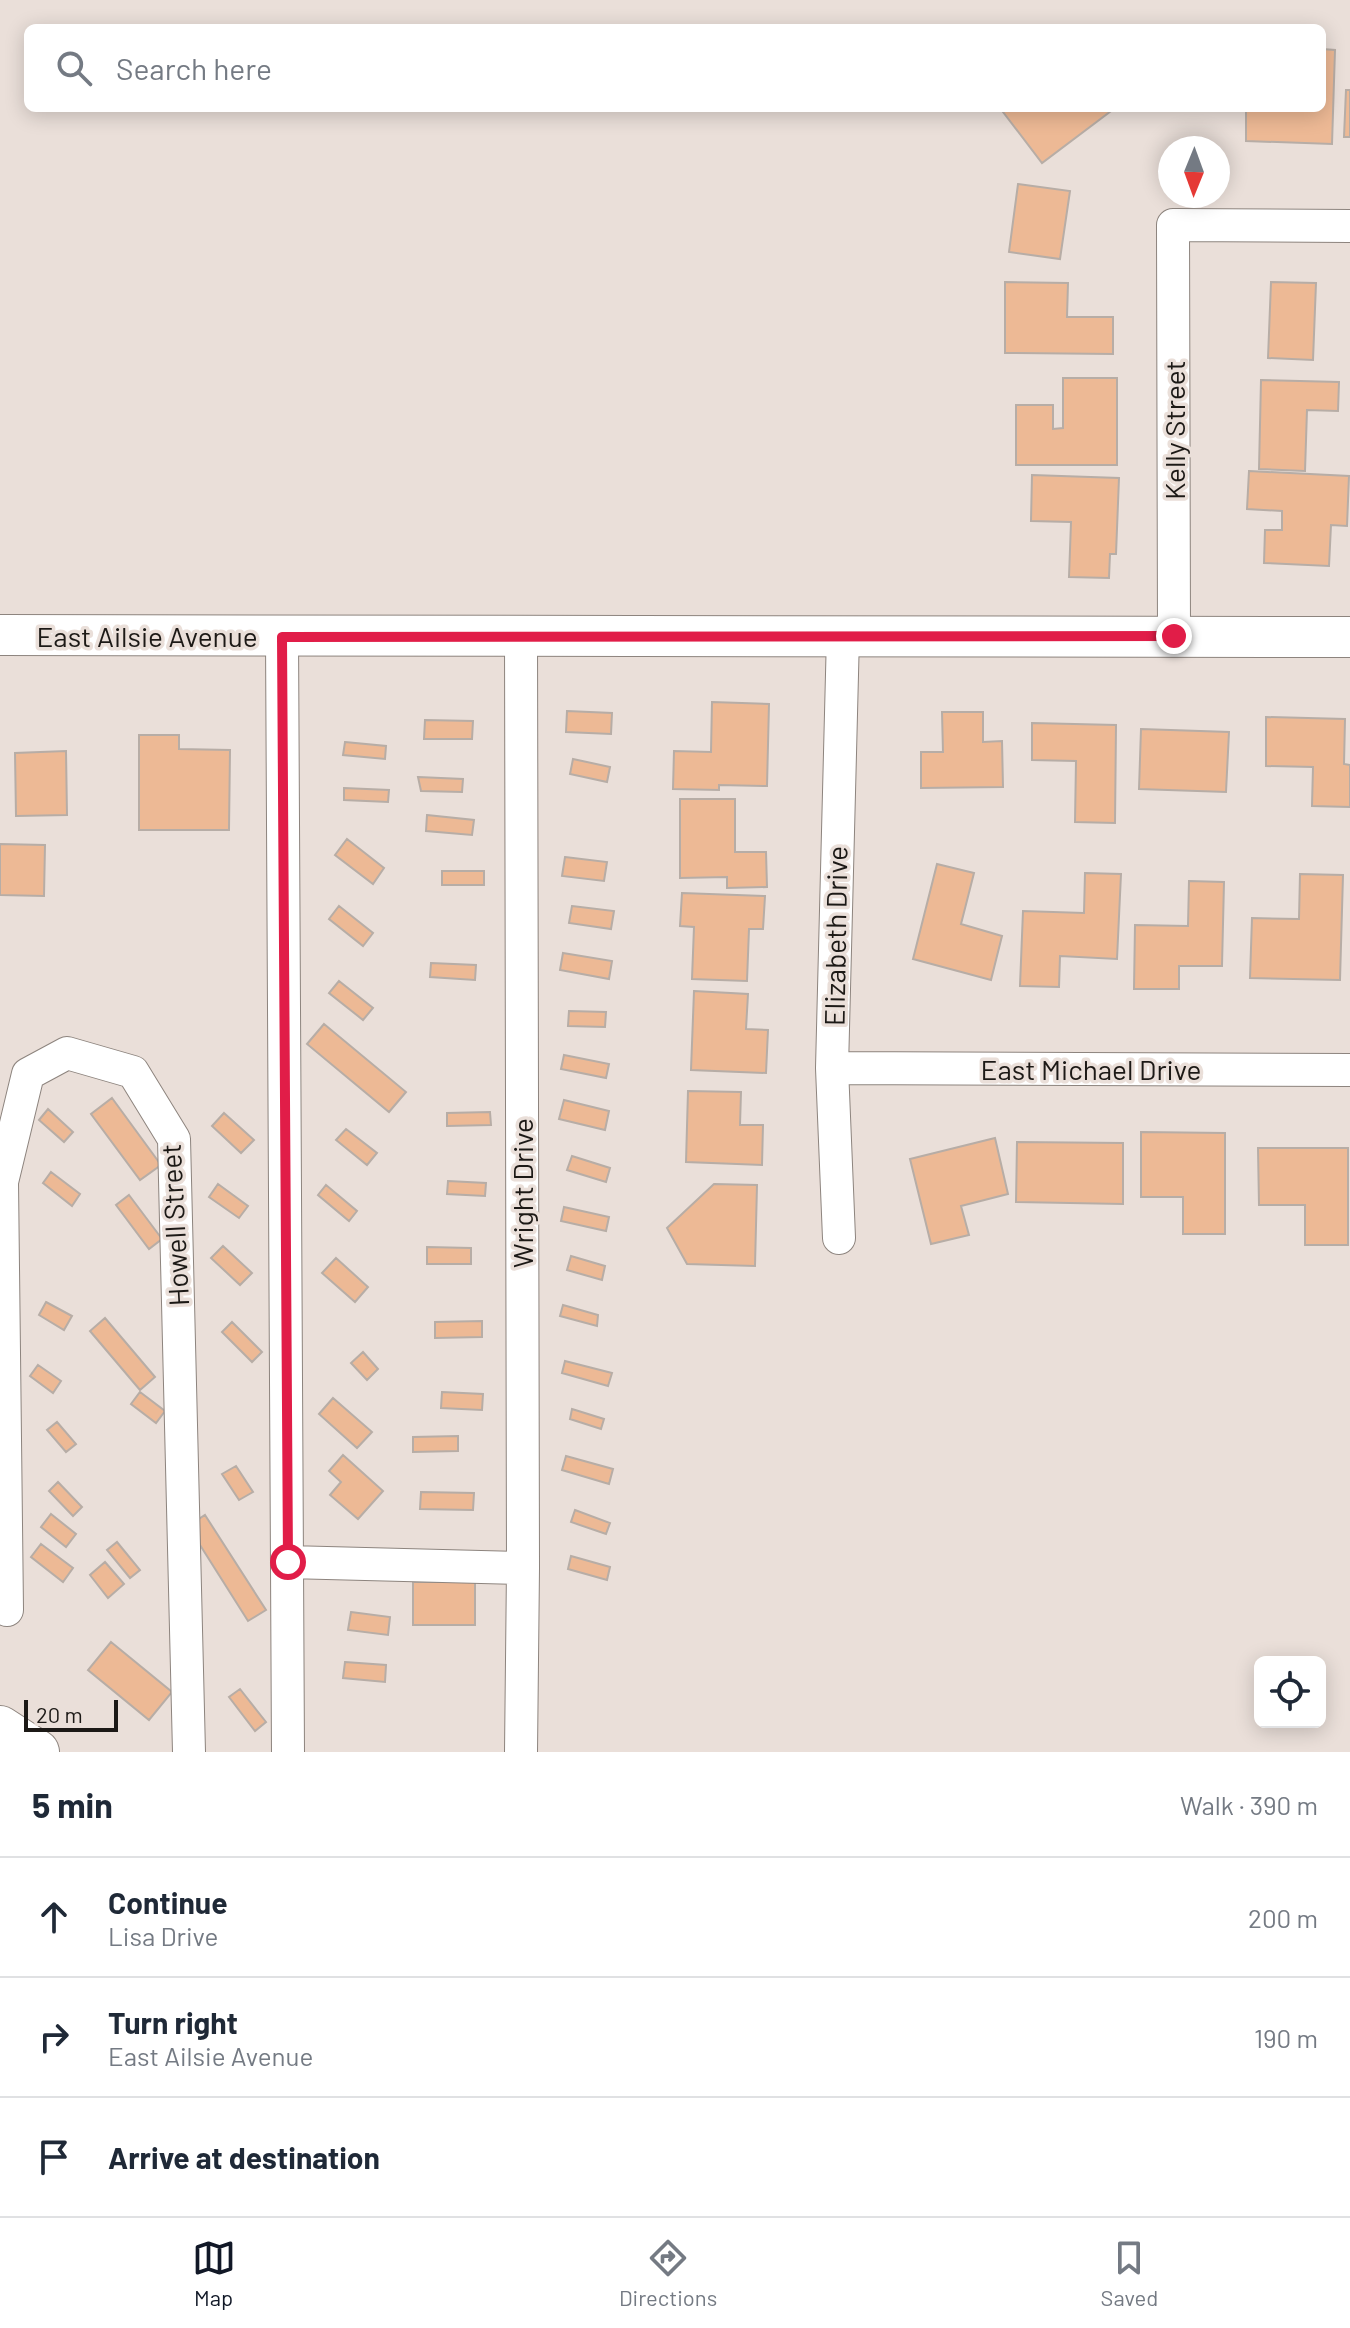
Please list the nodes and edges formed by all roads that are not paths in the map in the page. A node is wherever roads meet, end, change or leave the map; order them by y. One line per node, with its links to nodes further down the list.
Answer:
1 (1350, 226): 5 (street, Kelly Street)
2 (0, 635): 6 (street, East Ailsie Avenue)
3 (521, 635): 4 (street, East Ailsie Avenue); 6 (street, East Ailsie Avenue); 12 (street, Wright Drive)
4 (843, 635): 5 (street, East Ailsie Avenue); 8 (street, Elizabeth Drive)
5 (1174, 636): 7 (street, East Ailsie Avenue)
6 (282, 637): 11 (street)
7 (1350, 637)
8 (832, 1068): 9 (street, East Michael Drive); 10 (street, Elizabeth Drive)
9 (1350, 1070)
10 (839, 1238)
11 (288, 1562): 12 (street); 15 (street)
12 (523, 1568): 16 (street, Wright Drive)
13 (7, 1610): 14 (street, Howell Street)
14 (189, 1752)
15 (288, 1752)
16 (521, 1752)

